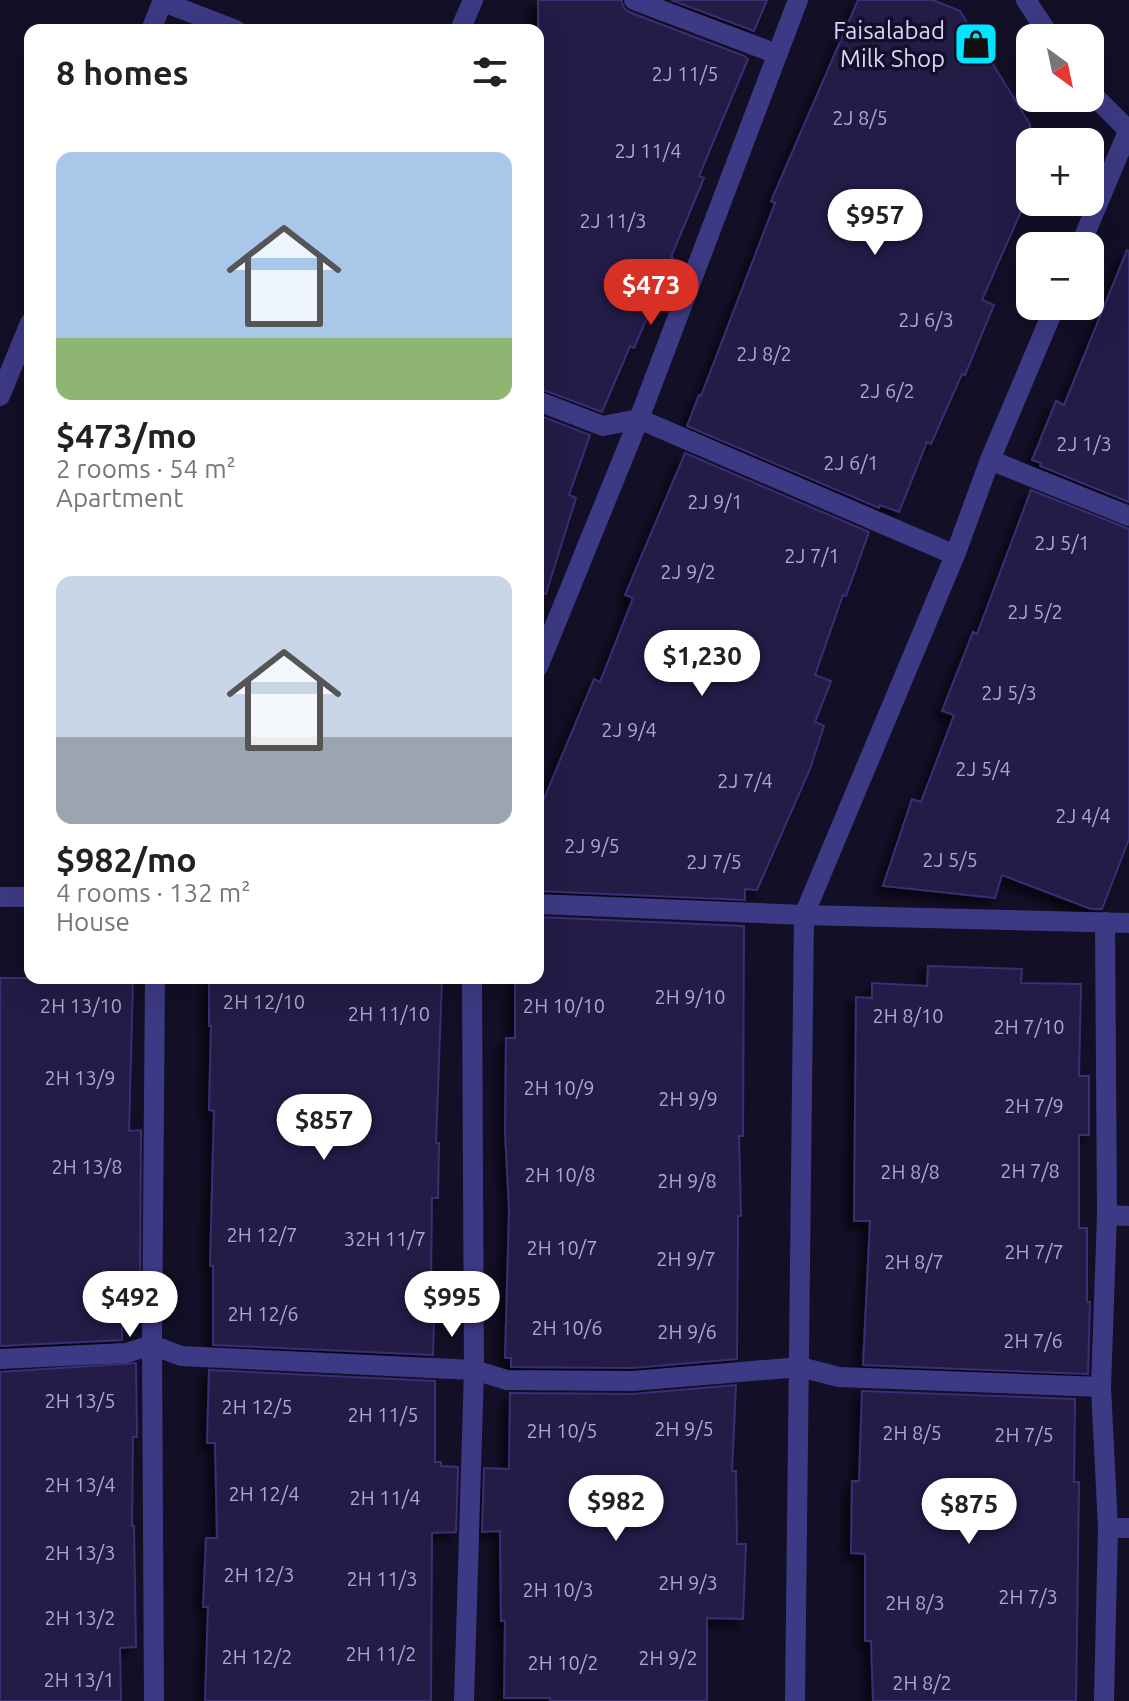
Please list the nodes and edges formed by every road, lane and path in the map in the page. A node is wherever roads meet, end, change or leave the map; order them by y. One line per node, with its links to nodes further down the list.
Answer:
1 (473, 0): 8 (street)
2 (634, 0): 10 (street)
3 (798, 0): 10 (street)
4 (1026, 0): 9 (street)
5 (163, 1): 6 (street); 7 (street)
6 (153, 24)
7 (221, 24)
8 (463, 24)
9 (1042, 24)
10 (777, 54): 18 (street)
11 (1104, 106): 12 (street)
12 (1129, 130): 13 (street)
13 (1086, 232)
14 (1049, 320): 19 (street)
15 (24, 338): 16 (street)
16 (0, 396)
17 (544, 403): 18 (street)
18 (639, 419): 21 (street); 22 (street)
19 (990, 460): 20 (street); 21 (street)
20 (1129, 516)
21 (955, 555): 26 (street)
22 (544, 652)
23 (0, 897): 24 (street)
24 (24, 897)
25 (544, 904): 26 (street)
26 (804, 915): 27 (street); 35 (street)
27 (1105, 922): 28 (street); 31 (street)
28 (1129, 923)
29 (155, 984): 33 (street)
30 (472, 984): 36 (street)
31 (1107, 1215): 32 (street); 37 (street)
32 (1129, 1216)
33 (152, 1345): 34 (street); 36 (street); 40 (street)
34 (0, 1359)
35 (800, 1367): 36 (street); 37 (street); 42 (street)
36 (474, 1370): 41 (street)
37 (1101, 1387): 38 (street)
38 (1108, 1528): 39 (street); 43 (street)
39 (1129, 1528)
40 (154, 1701)
41 (464, 1701)
42 (795, 1701)
43 (1104, 1701)

